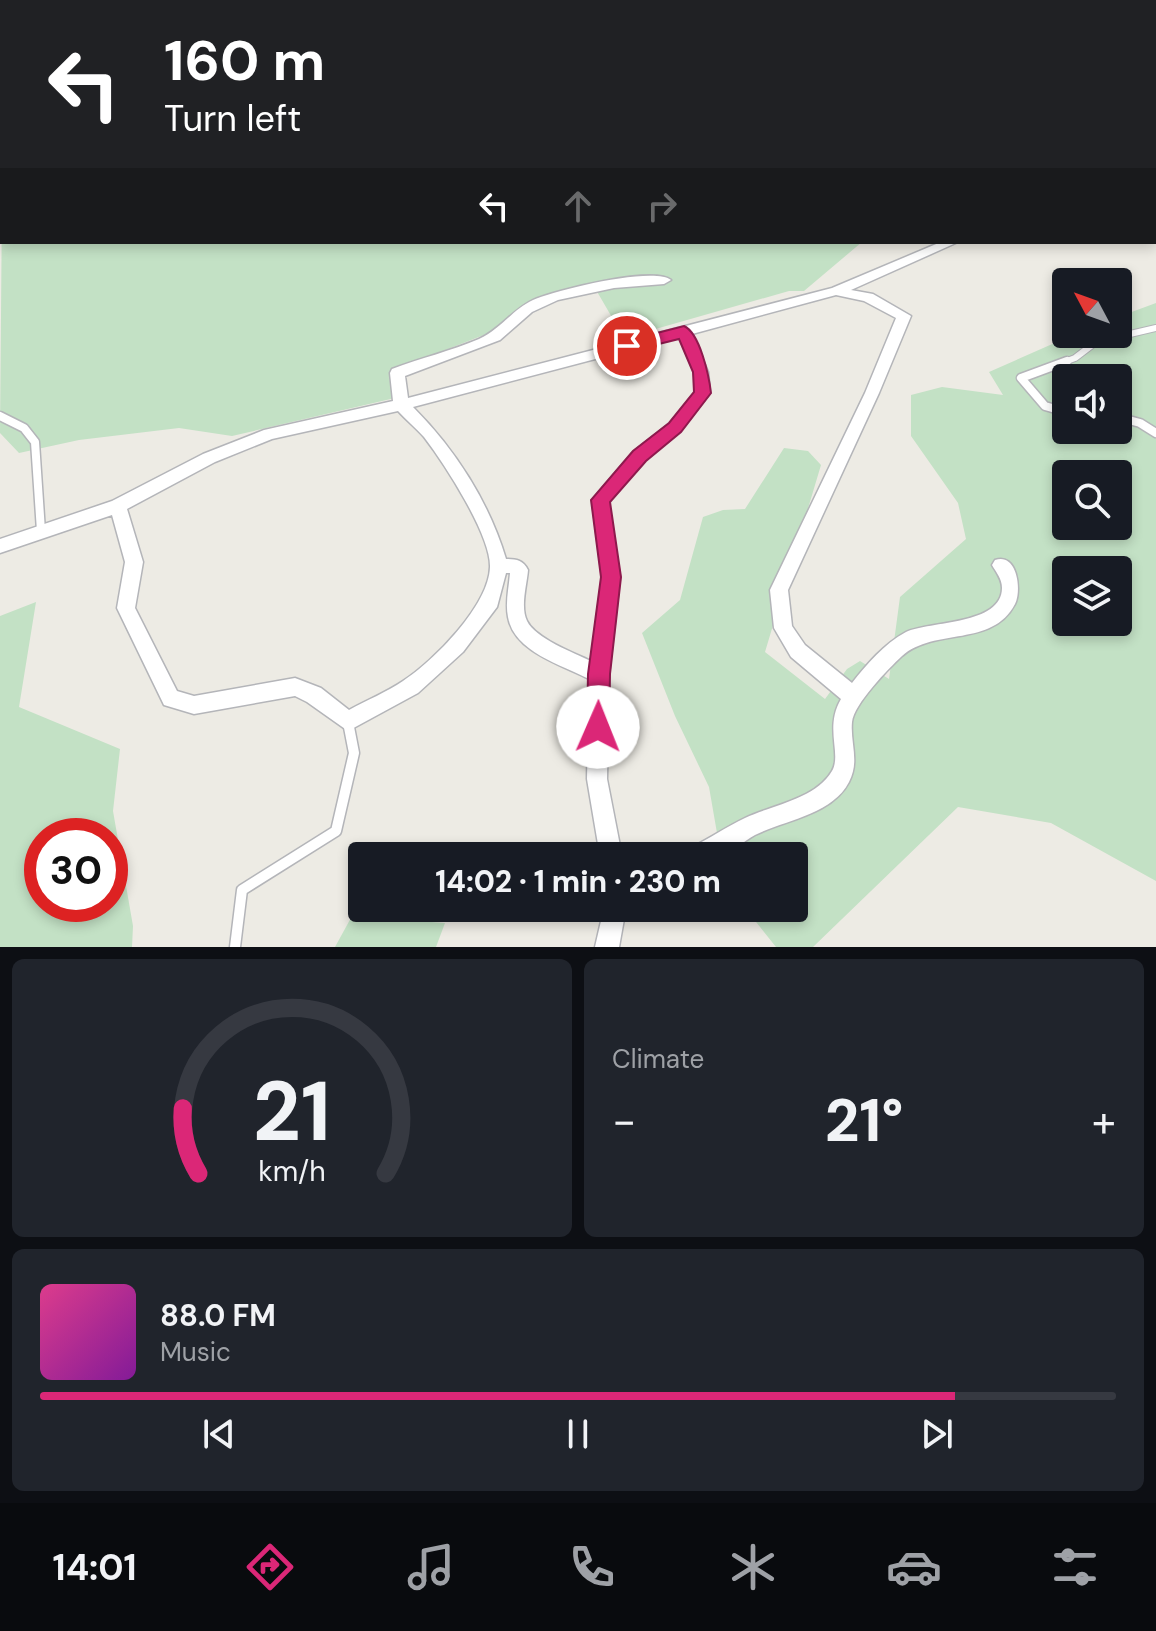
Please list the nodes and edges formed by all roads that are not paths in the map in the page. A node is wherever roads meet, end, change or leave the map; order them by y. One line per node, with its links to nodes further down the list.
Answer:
1 (947, 244): 3 (street)
2 (664, 280): 8 (street)
3 (836, 291): 5 (street); 19 (street)
4 (1156, 328): 6 (lane)
5 (684, 332): 8 (street); 18 (street)
6 (1059, 364)
7 (1052, 367): 9 (lane)
8 (401, 405): 13 (street); 17 (street)
9 (1052, 408)
10 (0, 416): 14 (lane)
11 (1132, 421): 12 (lane)
12 (1156, 433)
13 (118, 506): 14 (street); 20 (street)
14 (41, 531): 15 (street)
15 (0, 546)
16 (1001, 565): 19 (street)
17 (499, 566): 18 (street); 20 (street)
18 (599, 674): 21 (street)
19 (855, 698): 22 (street)
20 (348, 721): 24 (lane)
21 (608, 842)
22 (723, 842)
23 (612, 922): 25 (street)
24 (235, 947)
25 (607, 947)

